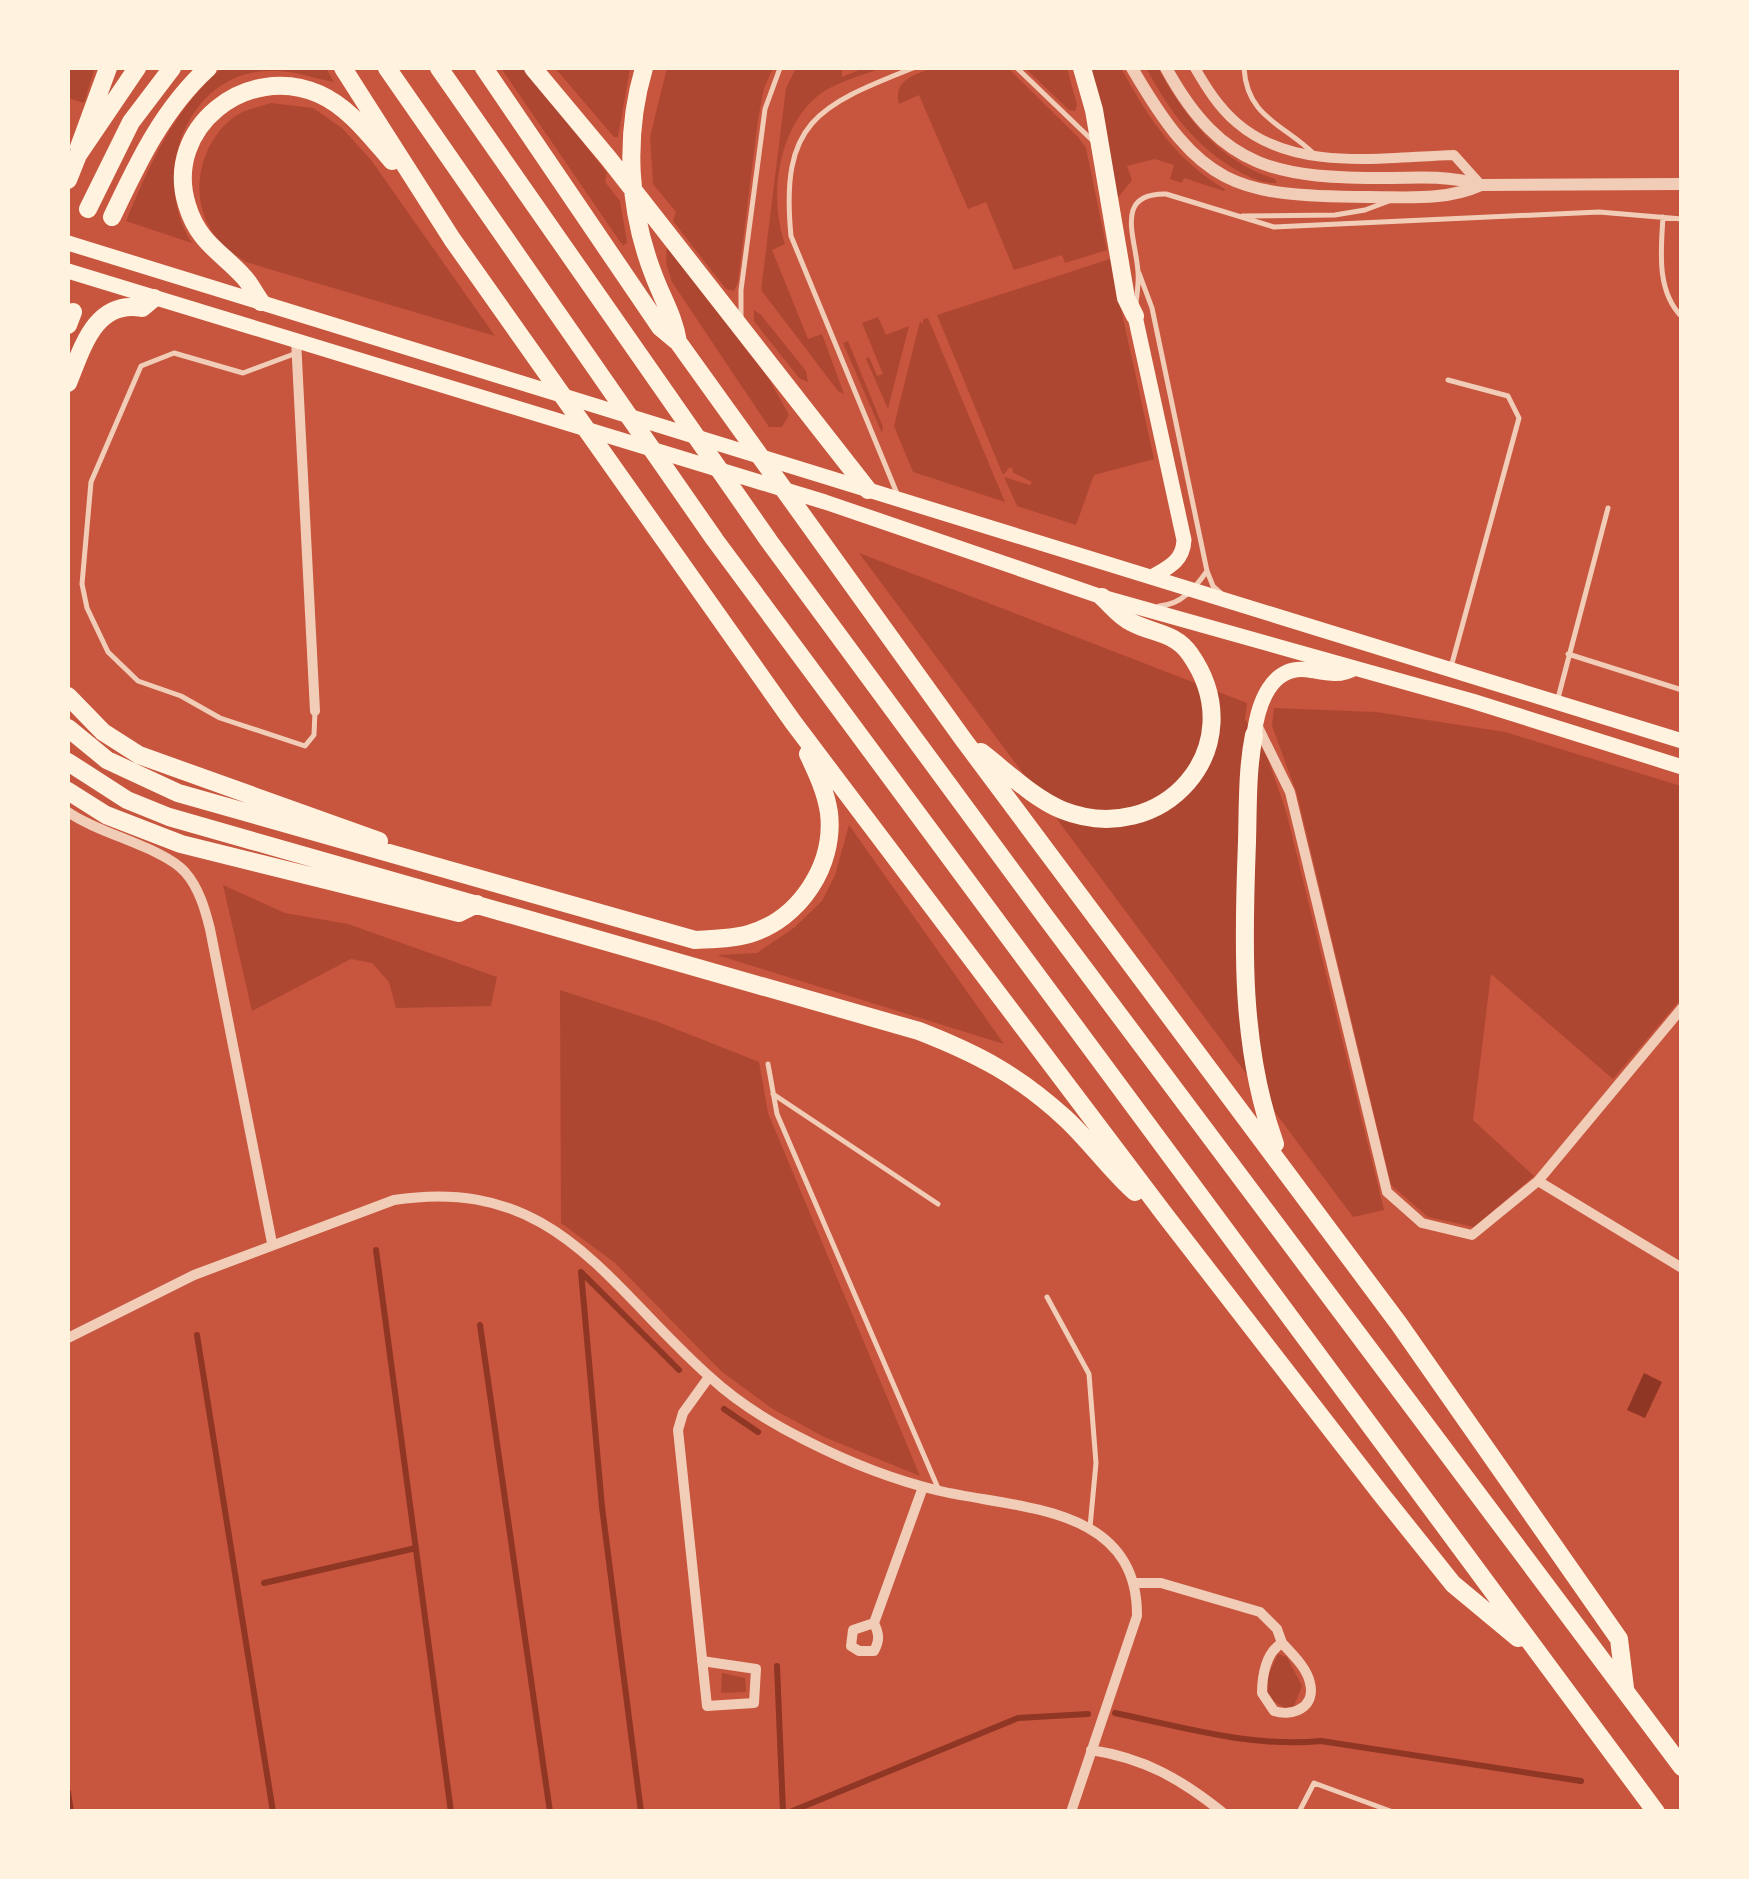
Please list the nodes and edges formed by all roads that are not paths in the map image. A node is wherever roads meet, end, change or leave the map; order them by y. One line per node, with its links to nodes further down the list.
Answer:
1 (108, 68): 20 (highway)
2 (138, 68): 20 (highway)
3 (172, 68): 26 (highway)
4 (208, 68): 27 (highway)
5 (342, 68): 31 (highway)
6 (387, 68): 89 (highway)
7 (440, 68): 91 (highway)
8 (484, 68): 40 (highway)
9 (533, 68): 39 (highway)
10 (644, 68): 40 (highway)
11 (780, 68): 39 (lane)
12 (914, 68): 45 (lane)
13 (1016, 68): 19 (lane)
14 (1082, 68): 19 (highway)
15 (1132, 68): 25 (street)
16 (1166, 68): 24 (street)
17 (1194, 68): 21 (street)
18 (1244, 68): 21 (lane)
19 (1100, 147): 37 (highway)
20 (78, 155): 22 (highway)
21 (1316, 156): 24 (street)
22 (68, 180)
23 (1682, 184): 24 (street)
24 (1482, 185): 25 (street)
25 (1402, 197): 28 (lane)
26 (88, 209)
27 (112, 216)
28 (1242, 216): 29 (lane); 34 (lane)
29 (1663, 217): 30 (lane); 38 (lane)
30 (1682, 219)
31 (452, 239): 36 (highway); 60 (highway)
32 (68, 243): 36 (main road)
33 (68, 271): 35 (main road)
34 (1138, 272): 37 (lane); 47 (lane)
35 (154, 298): 41 (main road); 43 (highway)
36 (261, 302): 44 (main road)
37 (1135, 316): 48 (main road)
38 (1682, 317)
39 (741, 331): 44 (highway)
40 (678, 342): 63 (highway)
41 (296, 347): 50 (main road); 59 (street); 59 (lane)
42 (1448, 380): 55 (lane)
43 (68, 383)
44 (868, 490): 45 (main road)
45 (900, 499): 48 (main road)
46 (1608, 508): 53 (lane)
47 (1207, 571): 49 (lane); 51 (lane)
48 (1152, 576): 49 (main road)
49 (1194, 590): 51 (main road); 52 (lane)
50 (1102, 597): 52 (main road); 63 (highway)
51 (1228, 600): 55 (main road)
52 (1142, 608): 54 (main road)
53 (1568, 654): 56 (lane); 58 (lane)
54 (1356, 667): 62 (main road); 66 (main road)
55 (1450, 670): 58 (main road)
56 (1682, 690)
57 (68, 696): 69 (highway)
58 (1556, 704): 64 (main road)
59 (315, 711)
60 (793, 722): 69 (highway); 77 (highway)
61 (68, 728): 69 (highway)
62 (1254, 728): 74 (highway); 75 (street)
63 (963, 739): 74 (highway)
64 (1682, 741)
65 (68, 762): 70 (highway)
66 (1682, 767)
67 (68, 791): 70 (highway)
68 (68, 812): 78 (street)
69 (394, 855)
70 (478, 904): 77 (highway)
71 (1682, 1008): 75 (street)
72 (768, 1064): 73 (lane)
73 (774, 1094): 76 (lane); 84 (lane)
74 (1282, 1164): 91 (highway)
75 (1538, 1181): 79 (street)
76 (938, 1204)
77 (1164, 1216): 89 (highway)
78 (272, 1244): 81 (street); 82 (street)
79 (1682, 1268)
80 (1047, 1298): 85 (lane)
81 (68, 1338)
82 (709, 1377): 83 (street); 90 (street)
83 (922, 1487): 84 (street); 87 (street)
84 (939, 1491): 85 (street)
85 (1090, 1527): 86 (street)
86 (1133, 1583): 88 (street); 92 (street)
87 (874, 1624)
88 (1282, 1644): 88 (street)
89 (1540, 1656): 98 (highway)
90 (702, 1661): 90 (street)
91 (1626, 1694): 93 (highway)
92 (1092, 1750): 94 (street); 95 (street)
93 (1682, 1768)
94 (1071, 1812)
95 (1222, 1812)
96 (1299, 1812): 97 (lane)
97 (1393, 1812)
98 (1656, 1812)

